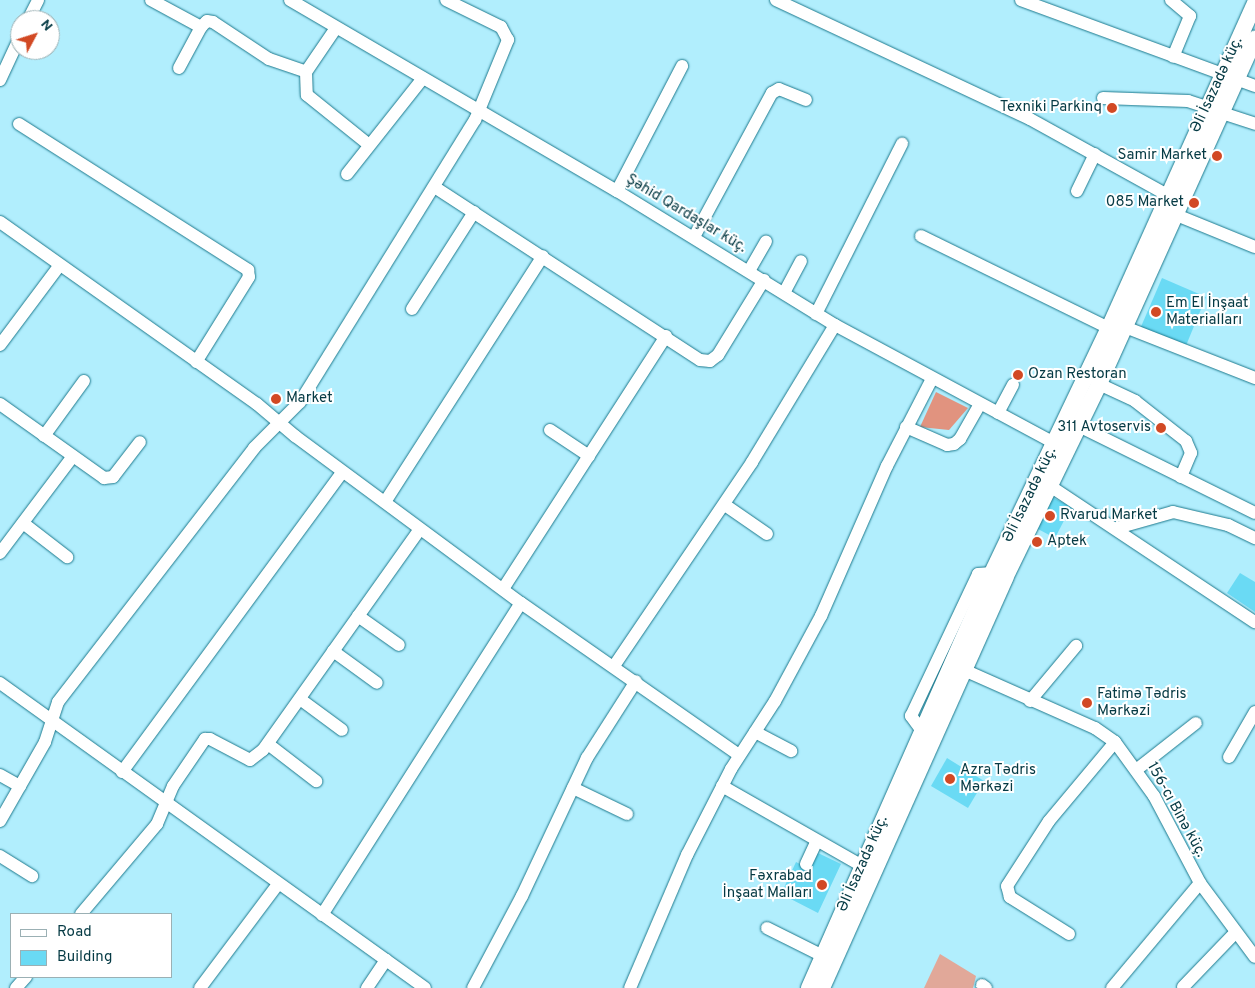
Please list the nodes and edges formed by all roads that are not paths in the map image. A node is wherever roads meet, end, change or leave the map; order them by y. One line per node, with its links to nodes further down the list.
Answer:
1 (151, 0): 8 (street)
2 (290, 0): 9 (street, Şəhid Qardaşlar küç.)
3 (446, 0): 23 (street)
4 (776, 0): 28 (street)
5 (1021, 0): 11 (street)
6 (1171, 0): 11 (street)
7 (1255, 3): 17 (main road, Əli İsazadə küç.)
8 (201, 27): 14 (street); 15 (street)
9 (336, 28): 15 (street); 16 (street, Şəhid Qardaşlar küç.)
10 (1255, 39): 17 (main road, Əli İsazadə küç.)
11 (1173, 57): 17 (street)
12 (10, 58): 18 (street)
13 (682, 66): 31 (street)
14 (179, 68)
15 (306, 72): 26 (street)
16 (423, 78): 23 (street, Şəhid Qardaşlar küç.); 26 (street)
17 (1228, 78): 19 (street); 22 (main road, Əli İsazadə küç.)
18 (0, 80)
19 (1255, 86)
20 (1103, 98): 22 (street)
21 (806, 100): 38 (street)
22 (1213, 109): 25 (street); 33 (main road, Əli İsazadə küç.); 35 (main road, Əli İsazadə küç.)
23 (479, 111): 30 (street); 31 (street, Şəhid Qardaşlar küç.)
24 (19, 124): 53 (street)
25 (1255, 124)
26 (368, 144): 29 (street)
27 (902, 144): 48 (street)
28 (1095, 154): 32 (street); 33 (street)
29 (347, 174)
30 (436, 188): 34 (street); 63 (street)
31 (617, 191): 38 (street, Şəhid Qardaşlar küç.)
32 (1077, 191)
33 (1167, 195): 50 (main road, Əli İsazadə küç.)
34 (474, 212): 41 (street); 47 (street)
35 (1174, 214): 40 (street); 50 (main road, Əli İsazadə küç.)
36 (0, 222): 43 (street)
37 (921, 236): 50 (street)
38 (694, 237): 44 (street, Şəhid Qardaşlar küç.)
39 (766, 241): 44 (street)
40 (1255, 247)
41 (543, 256): 51 (street); 74 (street)
42 (801, 261): 46 (street)
43 (59, 266): 52 (street); 53 (street)
44 (749, 271): 45 (street, Şəhid Qardaşlar küç.)
45 (764, 280): 46 (street, Şəhid Qardaşlar küç.); 51 (street)
46 (784, 293): 48 (street, Şəhid Qardaşlar küç.)
47 (412, 309)
48 (816, 314): 49 (street, Şəhid Qardaşlar küç.)
49 (835, 325): 55 (street, Şəhid Qardaşlar küç.); 75 (street)
50 (1117, 328): 54 (street); 57 (main road, Əli İsazadə küç.); 62 (main road, Əli İsazadə küç.)
51 (666, 336): 70 (street)
52 (0, 345)
53 (196, 362): 63 (street)
54 (1255, 378)
55 (932, 379): 60 (street, Şəhid Qardaşlar küç.); 64 (street)
56 (84, 381): 66 (street)
57 (1099, 384): 62 (main road, Əli İsazadə küç.); 72 (street)
58 (1013, 385): 61 (street)
59 (0, 404): 66 (street)
60 (980, 404): 61 (street, Şəhid Qardaşlar küç.); 64 (street)
61 (998, 413): 68 (street, Şəhid Qardaşlar küç.)
62 (1072, 423): 68 (main road, Əli İsazadə küç.); 72 (street)
63 (279, 425): 71 (street); 99 (street)
64 (906, 427): 102 (street)
65 (550, 430): 70 (street)
66 (44, 436): 69 (street)
67 (140, 442): 69 (street)
68 (1061, 447): 73 (main road, Əli İsazadə küç.); 121 (main road, Əli İsazadə küç.)
69 (73, 456): 77 (street)
70 (589, 456): 84 (street)
71 (342, 472): 74 (street); 109 (street)
72 (1181, 477): 76 (street)
73 (1050, 486): 78 (street); 92 (main road, Əli İsazadə küç.)
74 (385, 502): 79 (street)
75 (724, 505): 80 (street); 91 (street)
76 (1255, 513)
77 (22, 523): 82 (street); 83 (street)
78 (1117, 528): 81 (street); 87 (street)
79 (420, 529): 84 (street); 86 (street)
80 (767, 534)
81 (1255, 538)
82 (0, 553)
83 (67, 558)
84 (503, 589): 85 (street)
85 (521, 603): 91 (street); 126 (street)
86 (358, 616): 88 (street); 90 (street)
87 (1255, 622)
88 (399, 645)
89 (1076, 646): 97 (street)
90 (333, 651): 95 (street); 96 (street)
91 (614, 666): 93 (street)
92 (964, 670): 97 (street, 156-cı Binə küç.); 121 (main road, Əli İsazadə küç.)
93 (636, 681): 106 (street); 114 (street)
94 (0, 683): 99 (street)
95 (377, 683)
96 (300, 698): 101 (street); 104 (street)
97 (1030, 701): 103 (street, 156-cı Binə küç.)
98 (1255, 712): 107 (street)
99 (50, 720): 109 (street); 112 (street)
100 (1196, 723): 108 (street)
101 (342, 730)
102 (755, 732): 105 (street); 106 (street)
103 (1115, 742): 108 (street, 156-cı Binə küç.); 129 (street)
104 (268, 744): 111 (street); 115 (street)
105 (792, 751)
106 (739, 755): 113 (street)
107 (1229, 757)
108 (1136, 770): 123 (street, 156-cı Binə küç.)
109 (122, 772): 115 (street)
110 (0, 775): 112 (street)
111 (316, 781)
112 (20, 786): 117 (street)
113 (722, 786): 118 (street); 140 (street)
114 (573, 788): 116 (street); 139 (street)
115 (167, 803): 124 (street); 125 (street)
116 (627, 814)
117 (0, 821)
118 (816, 843): 120 (street); 121 (street)
119 (0, 856): 122 (street)
120 (806, 864)
121 (868, 869): 131 (main road, Əli İsazadə küç.); 142 (main road, Əli İsazadə küç.)
122 (32, 876)
123 (1200, 883): 128 (street, 156-cı Binə küç.); 143 (street)
124 (278, 884): 126 (street); 136 (street)
125 (82, 913)
126 (322, 915): 132 (street)
127 (767, 928): 131 (street)
128 (1236, 932): 130 (street, 156-cı Binə küç.); 134 (street)
129 (1069, 934)
130 (1254, 954)
131 (823, 956): 141 (main road, Əli İsazadə küç.)
132 (386, 960): 137 (street); 138 (street)
133 (25, 978): 135 (street)
134 (1182, 987)
135 (16, 988)
136 (200, 988)
137 (367, 988)
138 (425, 988)
139 (474, 988)
140 (630, 988)
141 (809, 988)
142 (822, 988)
143 (1112, 988)

